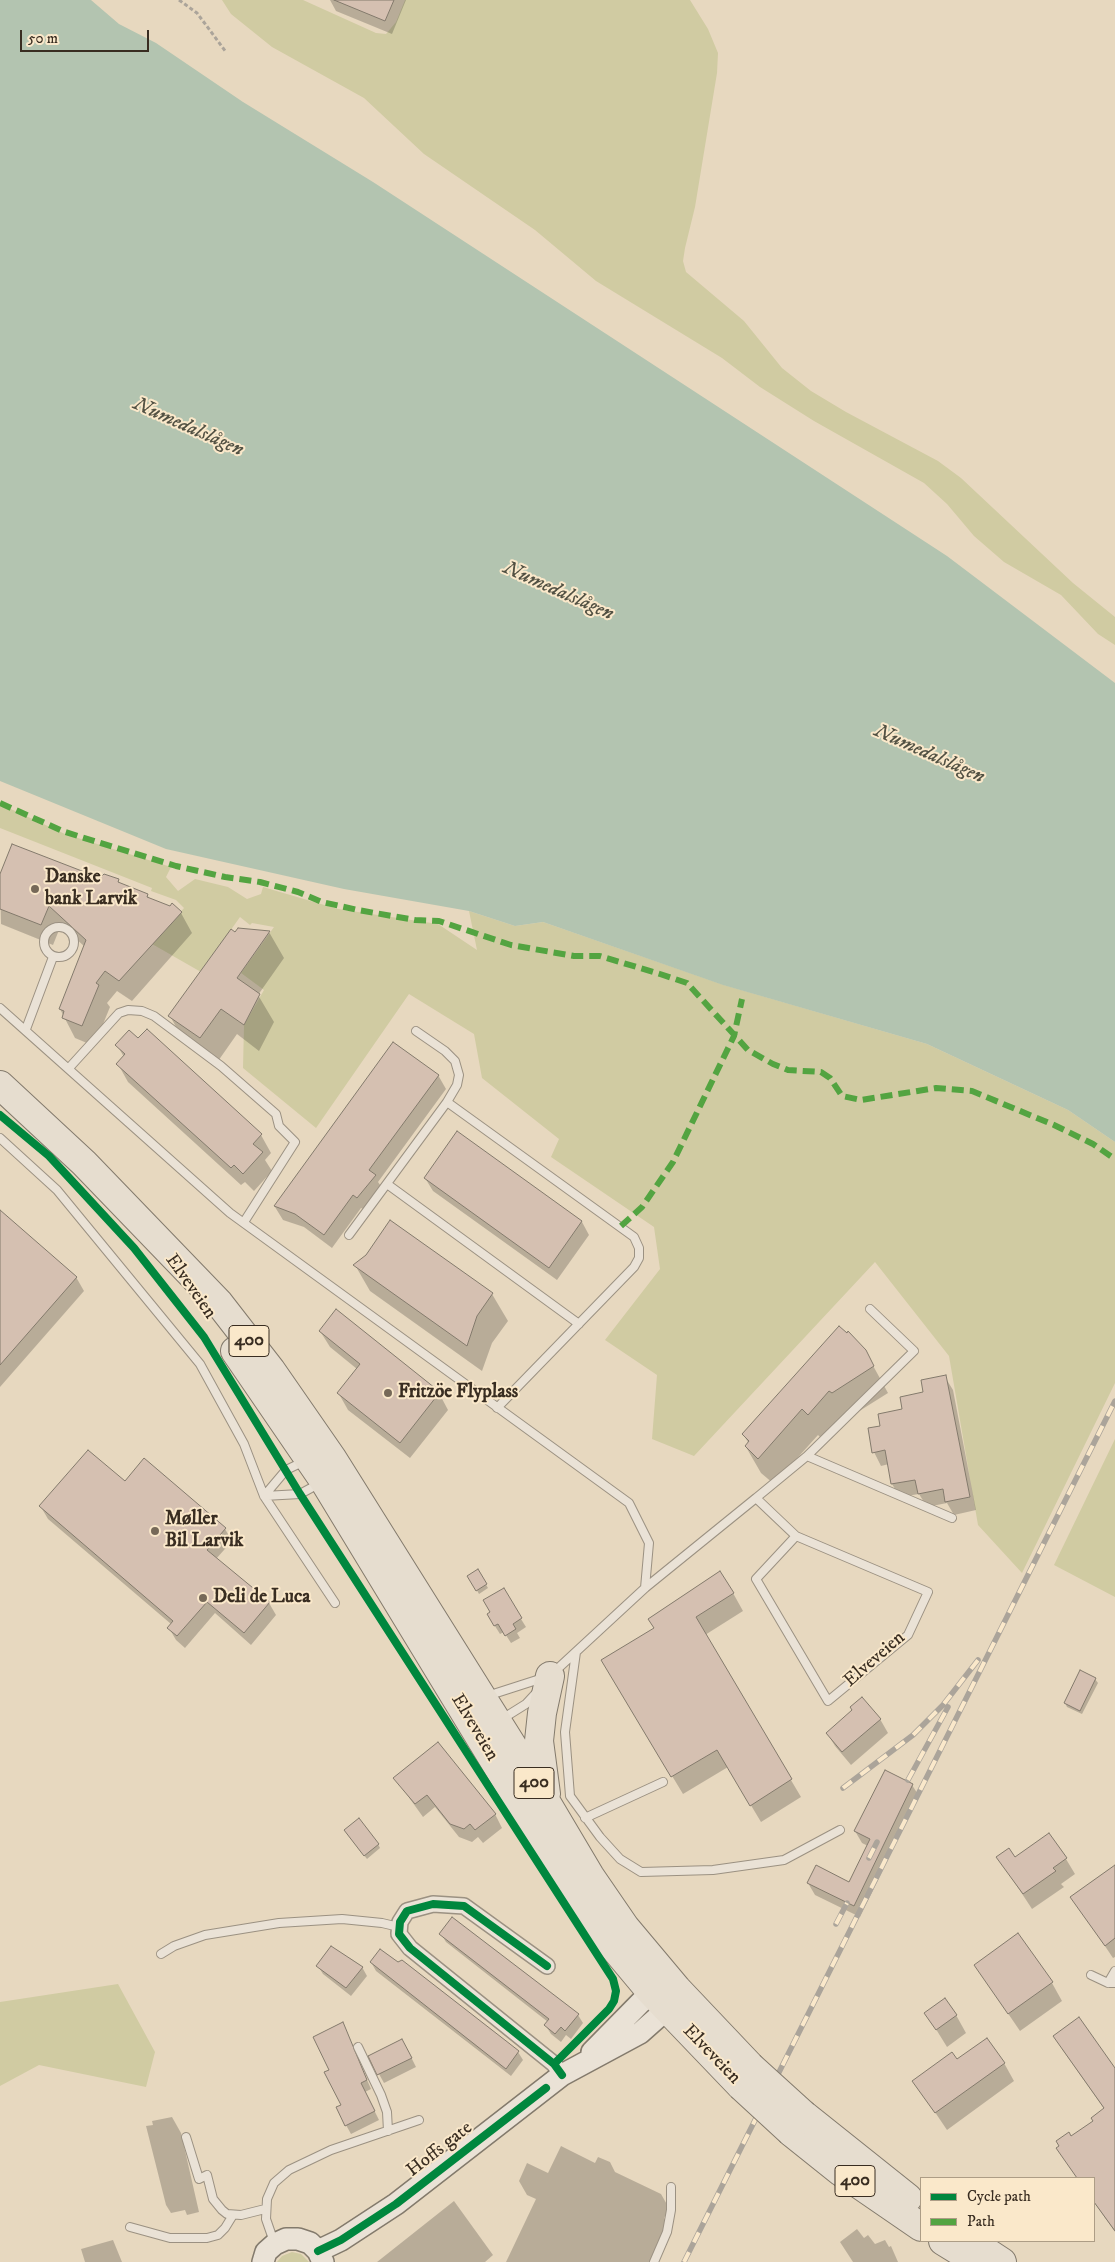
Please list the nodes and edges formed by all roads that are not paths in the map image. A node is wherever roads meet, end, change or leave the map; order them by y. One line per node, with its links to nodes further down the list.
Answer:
1 (53, 957): 1 (lane); 3 (lane)
2 (0, 1008): 3 (lane)
3 (26, 1029): 5 (lane)
4 (416, 1030): 7 (lane)
5 (69, 1068): 10 (lane); 10 (lane)
6 (0, 1085): 16 (highway, Elveveien / 400)
7 (447, 1102): 9 (lane); 13 (lane)
8 (0, 1138): 17 (lane)
9 (387, 1184): 11 (lane); 13 (lane)
10 (244, 1222): 14 (lane)
11 (349, 1235)
12 (870, 1309): 15 (lane)
13 (580, 1324): 14 (lane)
14 (497, 1408): 21 (lane)
15 (807, 1456): 18 (lane); 19 (lane)
16 (322, 1466): 17 (lane); 17 (lane); 25 (highway, Elveveien / 400)
17 (264, 1496): 22 (lane)
18 (756, 1498): 20 (lane, Elveveien); 21 (lane)
19 (952, 1518)
20 (796, 1536): 20 (lane, Elveveien)
21 (645, 1588): 23 (lane)
22 (335, 1603)
23 (576, 1652): 24 (lane); 28 (lane)
24 (550, 1676): 25 (lane); 25 (lane); 27 (highway, 400)
25 (480, 1715): 27 (highway, Elveveien / 400); 36 (highway, Elveveien / 400)
26 (663, 1782): 28 (lane)
27 (548, 1805): 36 (highway, Elveveien / 400)
28 (585, 1818): 29 (lane)
29 (840, 1830)
30 (399, 1927): 31 (lane); 32 (street); 38 (street)
31 (161, 1954)
32 (547, 1966)
33 (1115, 1971): 35 (lane)
34 (1090, 1975): 35 (lane)
35 (1111, 1983)
36 (665, 1997): 38 (main road, Hoffs gate); 40 (highway, Elveveien / 400, bridge)
37 (358, 2047): 41 (lane)
38 (570, 2070): 52 (main road, Hoffs gate)
39 (419, 2120): 41 (lane)
40 (797, 2124): 44 (highway, Elveveien / 400); 47 (highway, Elveveien / 400)
41 (388, 2131): 45 (lane)
42 (186, 2137): 46 (lane)
43 (671, 2187): 54 (lane)
44 (920, 2206)
45 (265, 2209): 46 (lane); 51 (lane)
46 (233, 2215): 48 (lane)
47 (920, 2226)
48 (130, 2227)
49 (945, 2242): 55 (highway)
50 (972, 2242): 56 (highway)
51 (275, 2244): 52 (main road); 53 (main road)
52 (321, 2257)
53 (263, 2262)
54 (654, 2262)
55 (977, 2262)
56 (1002, 2262)

